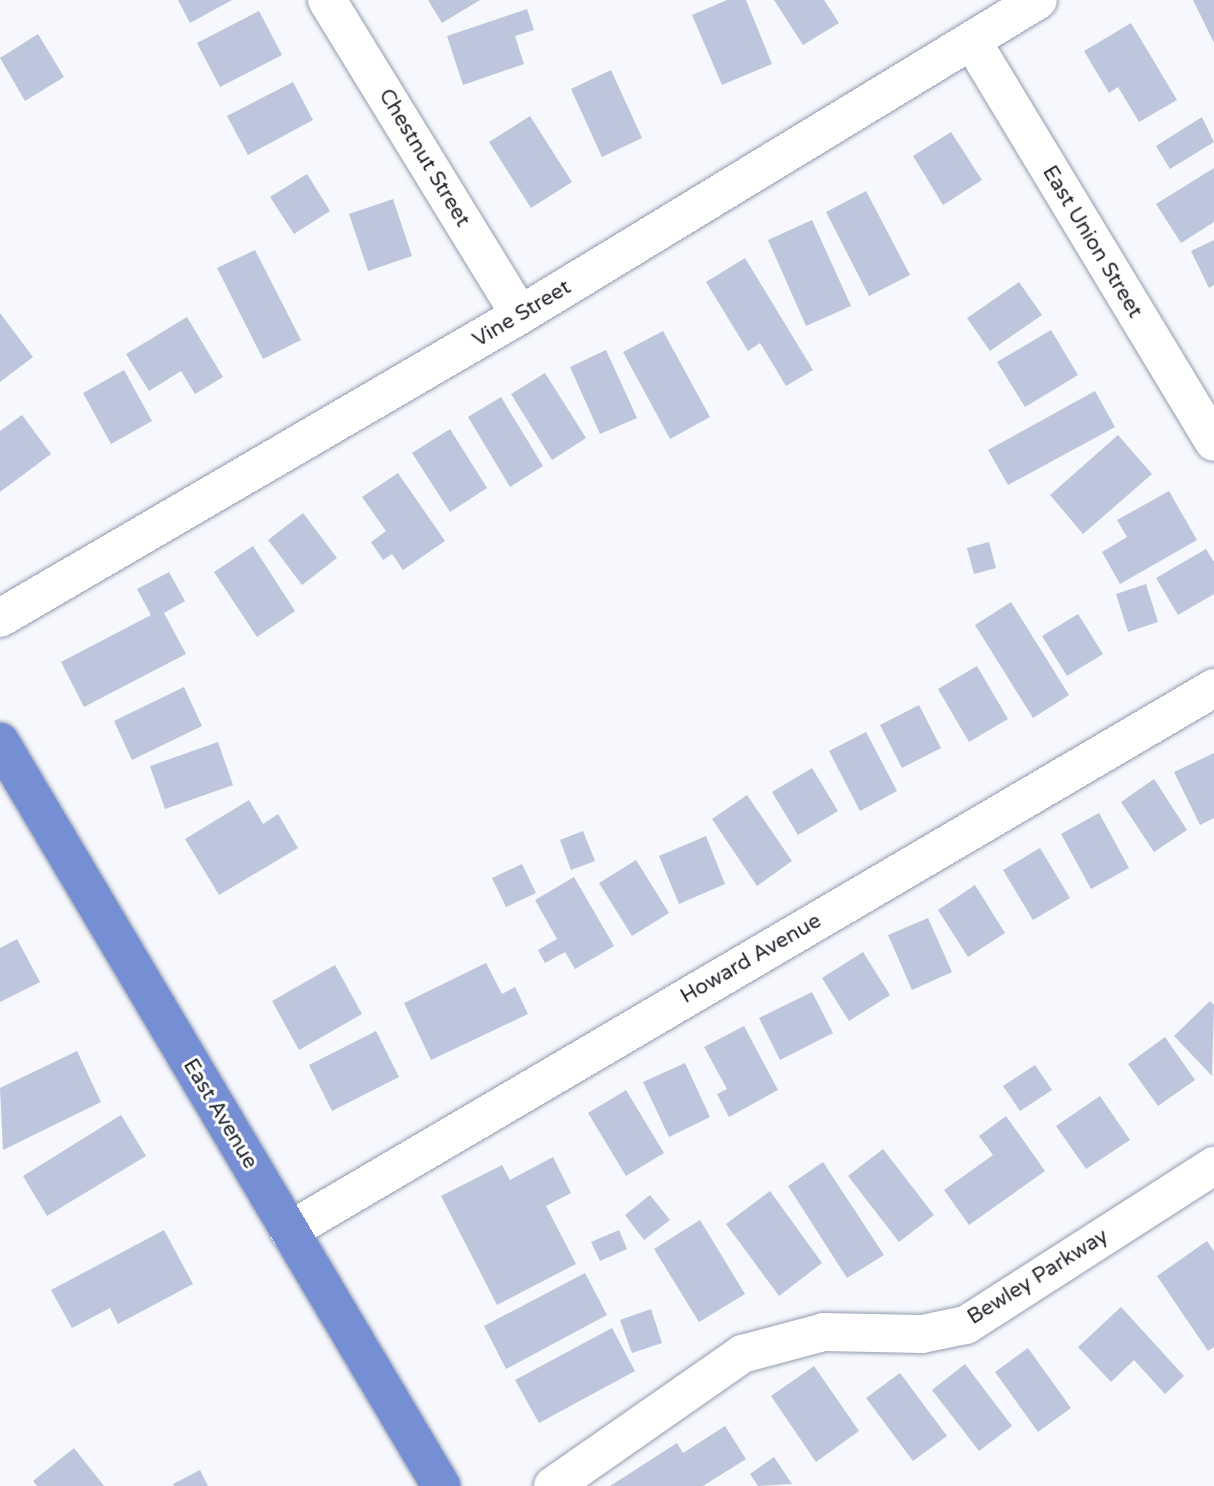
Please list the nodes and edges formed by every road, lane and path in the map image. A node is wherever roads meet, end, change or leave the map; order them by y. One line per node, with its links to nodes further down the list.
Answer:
1 (327, 0): 4 (street, Chestnut Street)
2 (1038, 0): 3 (street, Vine Street)
3 (972, 41): 4 (street, Vine Street); 5 (street, East Union Street)
4 (520, 315): 6 (street, Vine Street)
5 (1214, 442)
6 (0, 618)
7 (1214, 688): 10 (street, Howard Avenue)
8 (0, 742): 10 (highway, East Avenue)
9 (1214, 1166): 12 (street, Bewley Parkway)
10 (289, 1231): 11 (highway, East Avenue)
11 (441, 1486)
12 (553, 1486)

